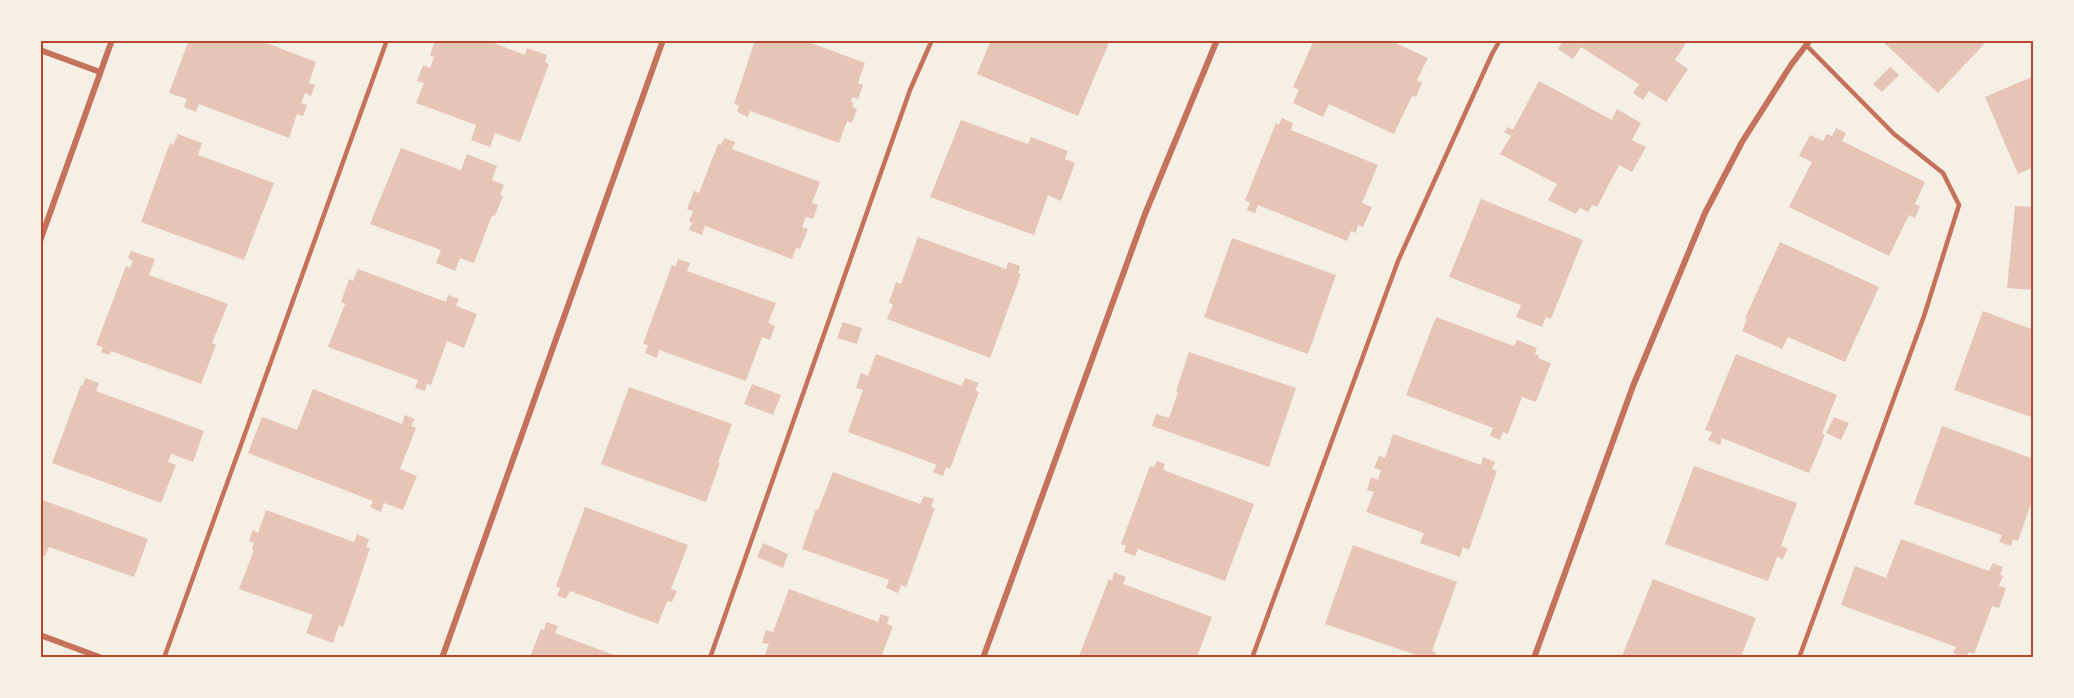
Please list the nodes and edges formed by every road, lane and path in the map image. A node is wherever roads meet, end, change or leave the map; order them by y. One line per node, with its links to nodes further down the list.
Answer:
1 (112, 40): 9 (street)
2 (387, 40): 13 (lane)
3 (663, 40): 14 (street)
4 (932, 40): 15 (lane)
5 (1217, 40): 16 (street)
6 (1500, 40): 17 (lane)
7 (1808, 43): 18 (street); 19 (lane)
8 (40, 50): 9 (street)
9 (100, 72): 10 (street)
10 (40, 241)
11 (40, 635): 12 (street)
12 (102, 657)
13 (164, 657)
14 (442, 657)
15 (710, 657)
16 (983, 657)
17 (1252, 657)
18 (1534, 657)
19 (1799, 657)

